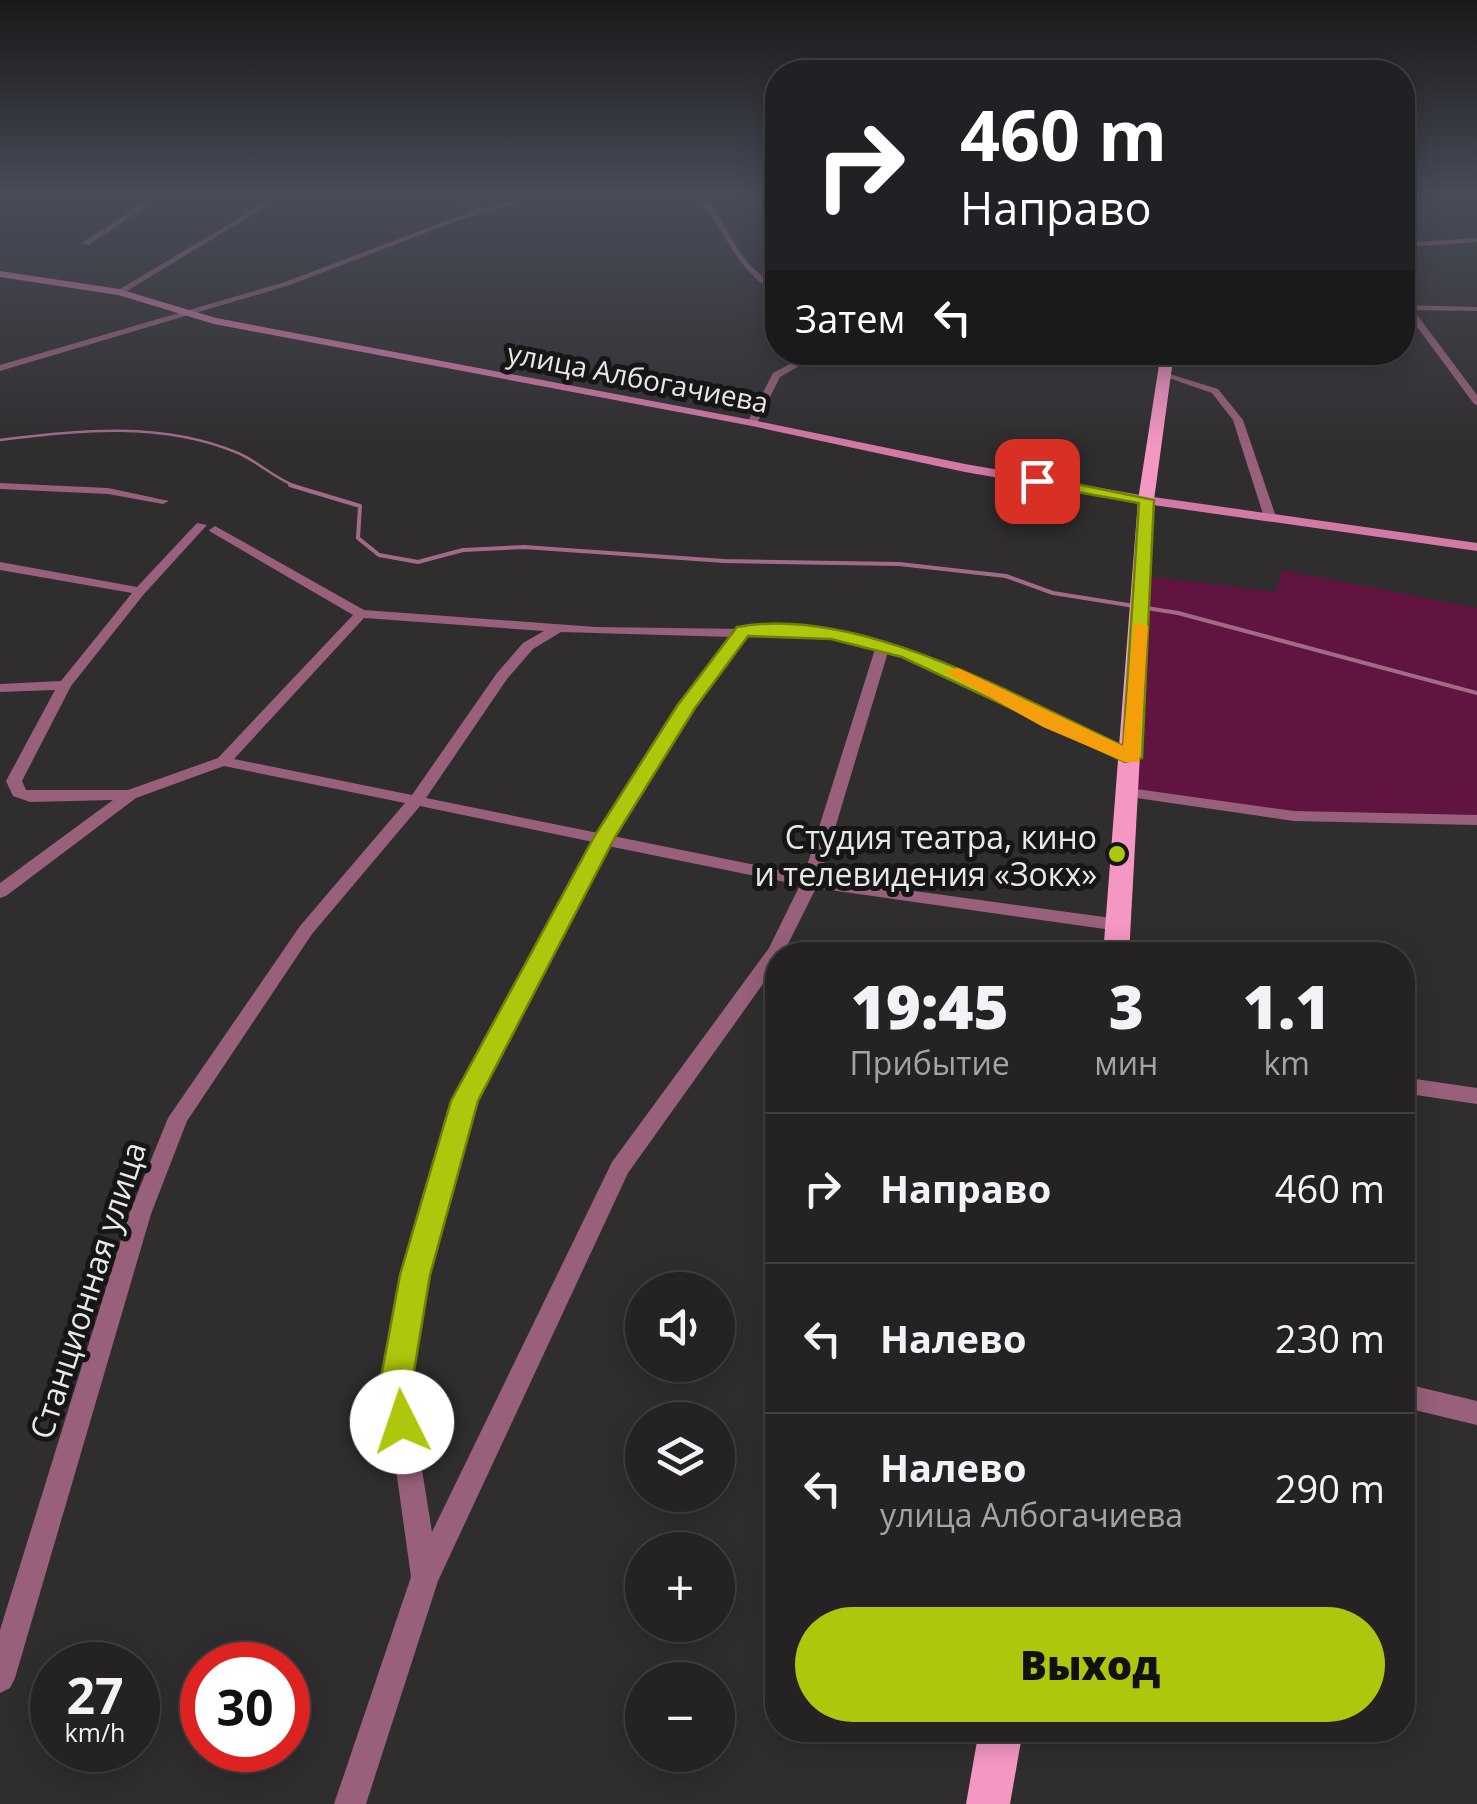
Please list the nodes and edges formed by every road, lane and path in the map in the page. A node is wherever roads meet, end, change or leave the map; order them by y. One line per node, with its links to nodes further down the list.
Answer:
1 (34, 279): 4 (street, улица Албогачиева)
2 (141, 279): 4 (street)
3 (299, 279): 7 (street)
4 (119, 292): 7 (street, улица Албогачиева)
5 (1415, 308): 6 (street)
6 (1477, 309)
7 (189, 311): 11 (street); 14 (street, улица Албогачиева)
8 (1415, 318): 13 (street)
9 (796, 365): 14 (street)
10 (1165, 365): 12 (main road)
11 (0, 368)
12 (1163, 373): 16 (main road); 18 (street)
13 (1477, 402)
14 (752, 423): 16 (street, улица Албогачиева)
15 (0, 486): 17 (street)
16 (1146, 500): 18 (street, улица Албогачиева); 28 (main road)
17 (163, 501)
18 (1269, 514): 19 (street, улица Албогачиева)
19 (1477, 547)
20 (0, 566): 21 (street)
21 (140, 591): 22 (street); 26 (street)
22 (362, 614): 23 (street); 29 (street)
23 (559, 628): 24 (street); 32 (street, Станционная улица)
24 (743, 631): 25 (street); 34 (street)
25 (883, 646): 28 (street); 35 (street)
26 (65, 686): 27 (street); 31 (street)
27 (0, 688)
28 (1132, 758): 30 (main road)
29 (222, 760): 31 (street); 32 (street)
30 (1129, 793): 33 (street); 37 (main road)
31 (130, 795): 36 (street)
32 (414, 802): 34 (street); 46 (street, Станционная улица)
33 (1477, 820)
34 (604, 837): 35 (street); 45 (street)
35 (810, 882): 37 (street); 38 (street)
36 (0, 892)
37 (1119, 925): 39 (main road)
38 (781, 942)
39 (1117, 942)
40 (765, 967): 45 (street)
41 (1415, 1087): 42 (street)
42 (1477, 1096)
43 (1415, 1398): 44 (street)
44 (1477, 1412)
45 (425, 1577): 48 (street)
46 (0, 1678)
47 (999, 1742): 49 (main road)
48 (350, 1804)
49 (988, 1804)

